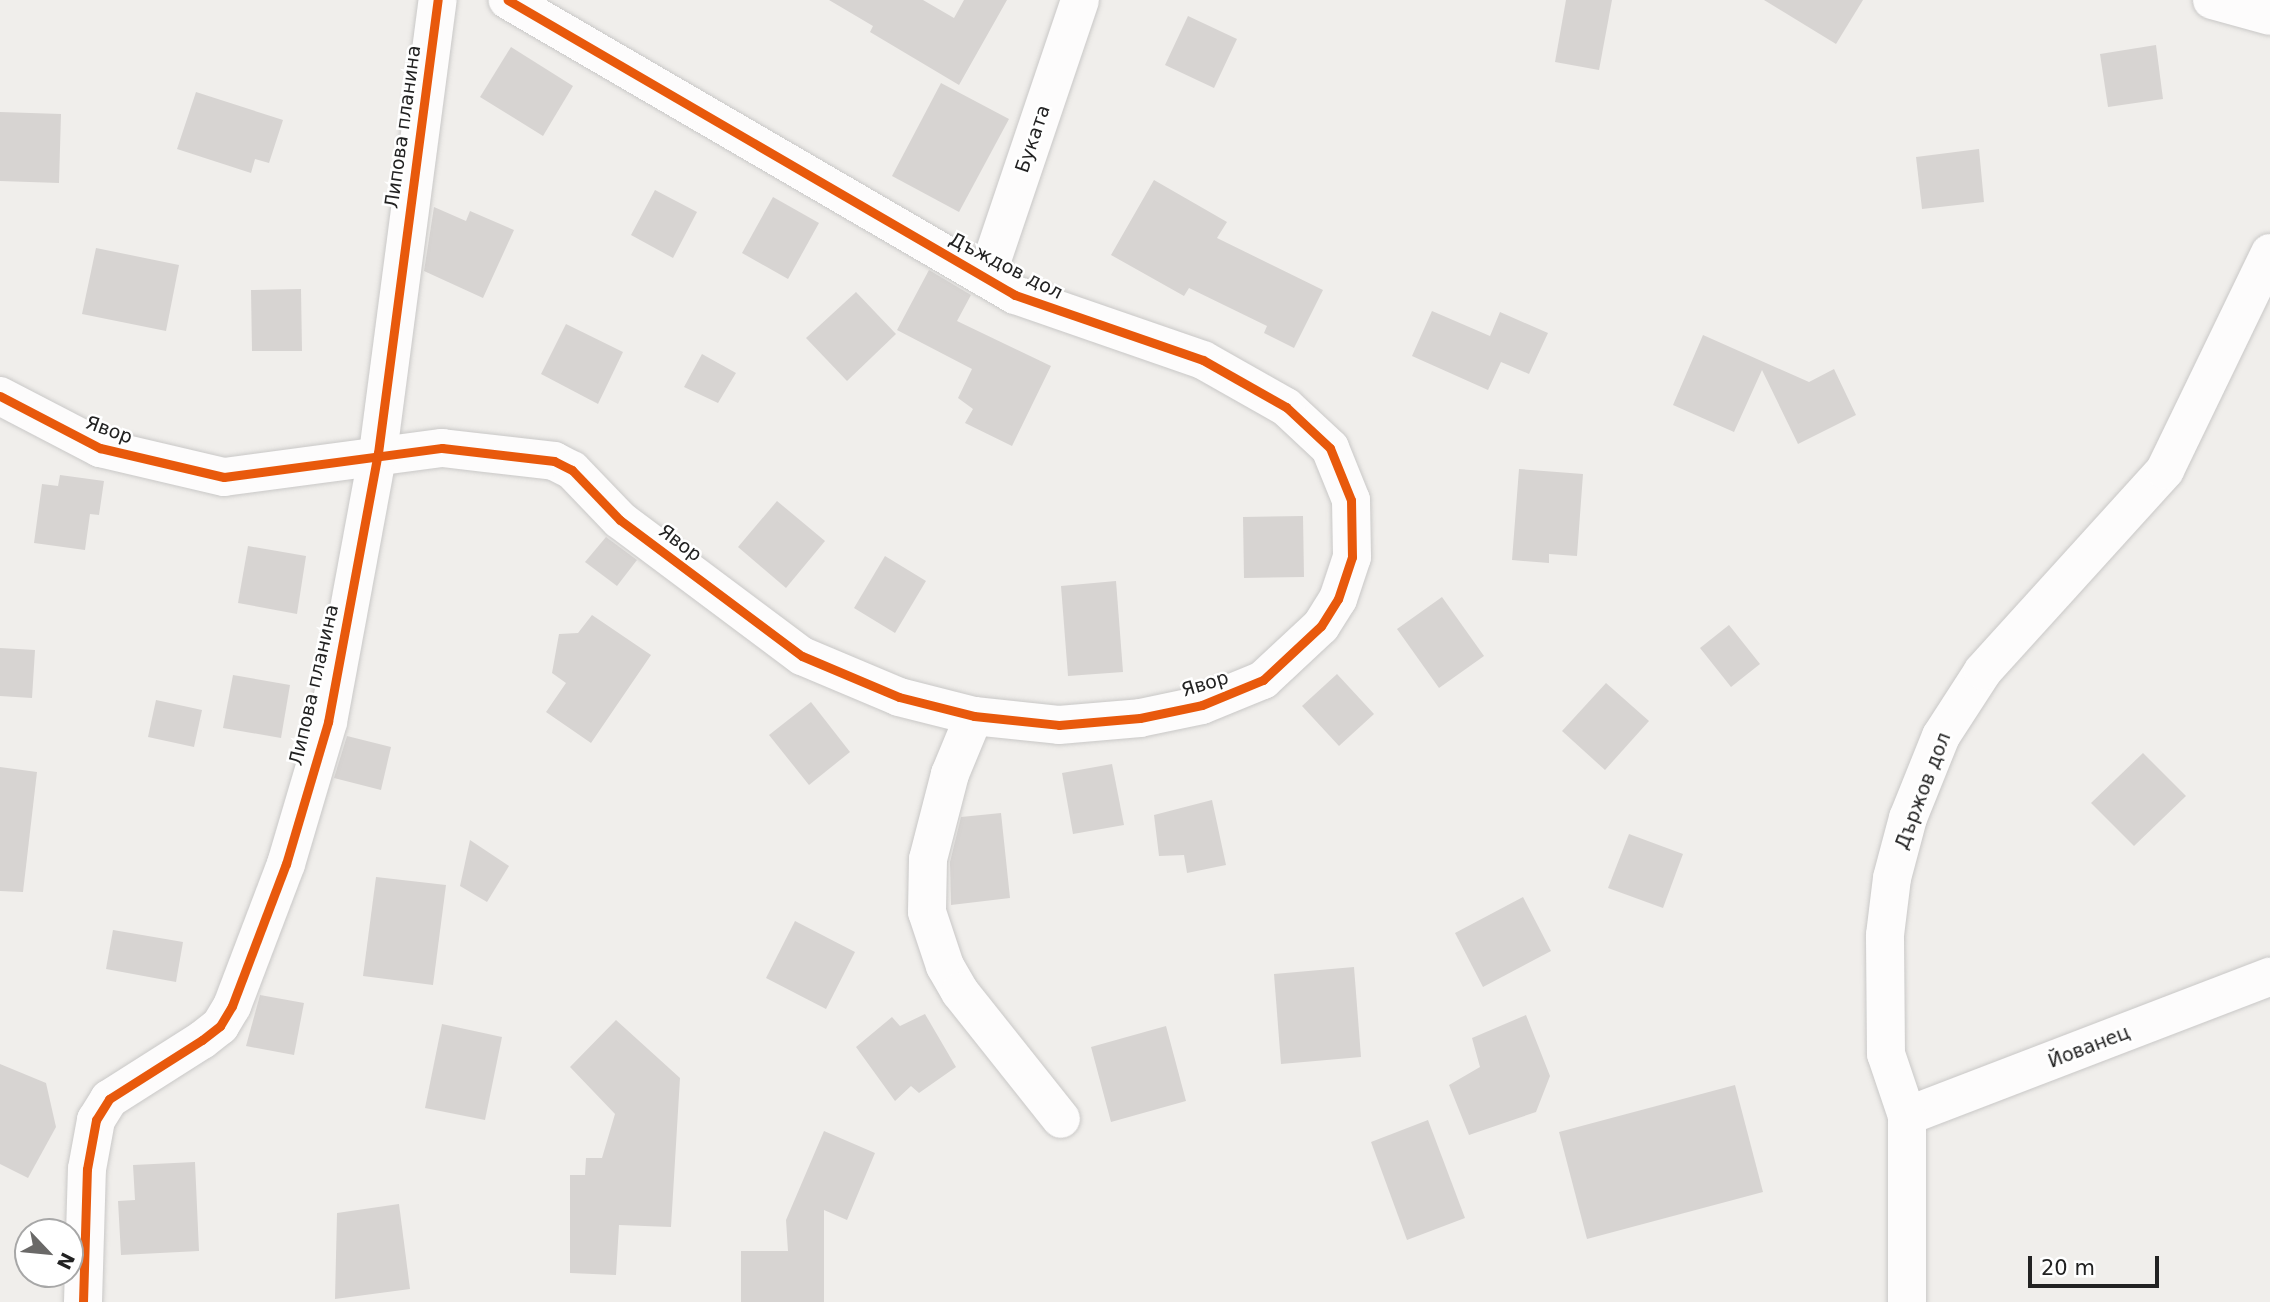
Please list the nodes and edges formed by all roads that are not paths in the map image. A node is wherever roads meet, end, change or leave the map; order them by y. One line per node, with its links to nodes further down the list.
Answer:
1 (438, 0): 9 (street, Липова планина)
2 (508, 0): 7 (street, Дъждов дол)
3 (1080, 0): 7 (street, Буката)
4 (2212, 0): 5 (street)
5 (2270, 16)
6 (2270, 253): 13 (street, Държов дол)
7 (986, 278): 10 (street, Дъждов дол)
8 (0, 396): 9 (street, Явор)
9 (377, 453): 11 (street, Явор); 15 (street, Липова планина)
10 (1321, 626): 11 (street, Явор)
11 (974, 716): 14 (street)
12 (2270, 977): 13 (street, Йованец)
13 (1906, 1116): 16 (street, Държов дол)
14 (1061, 1119)
15 (83, 1302)
16 (1907, 1302)

